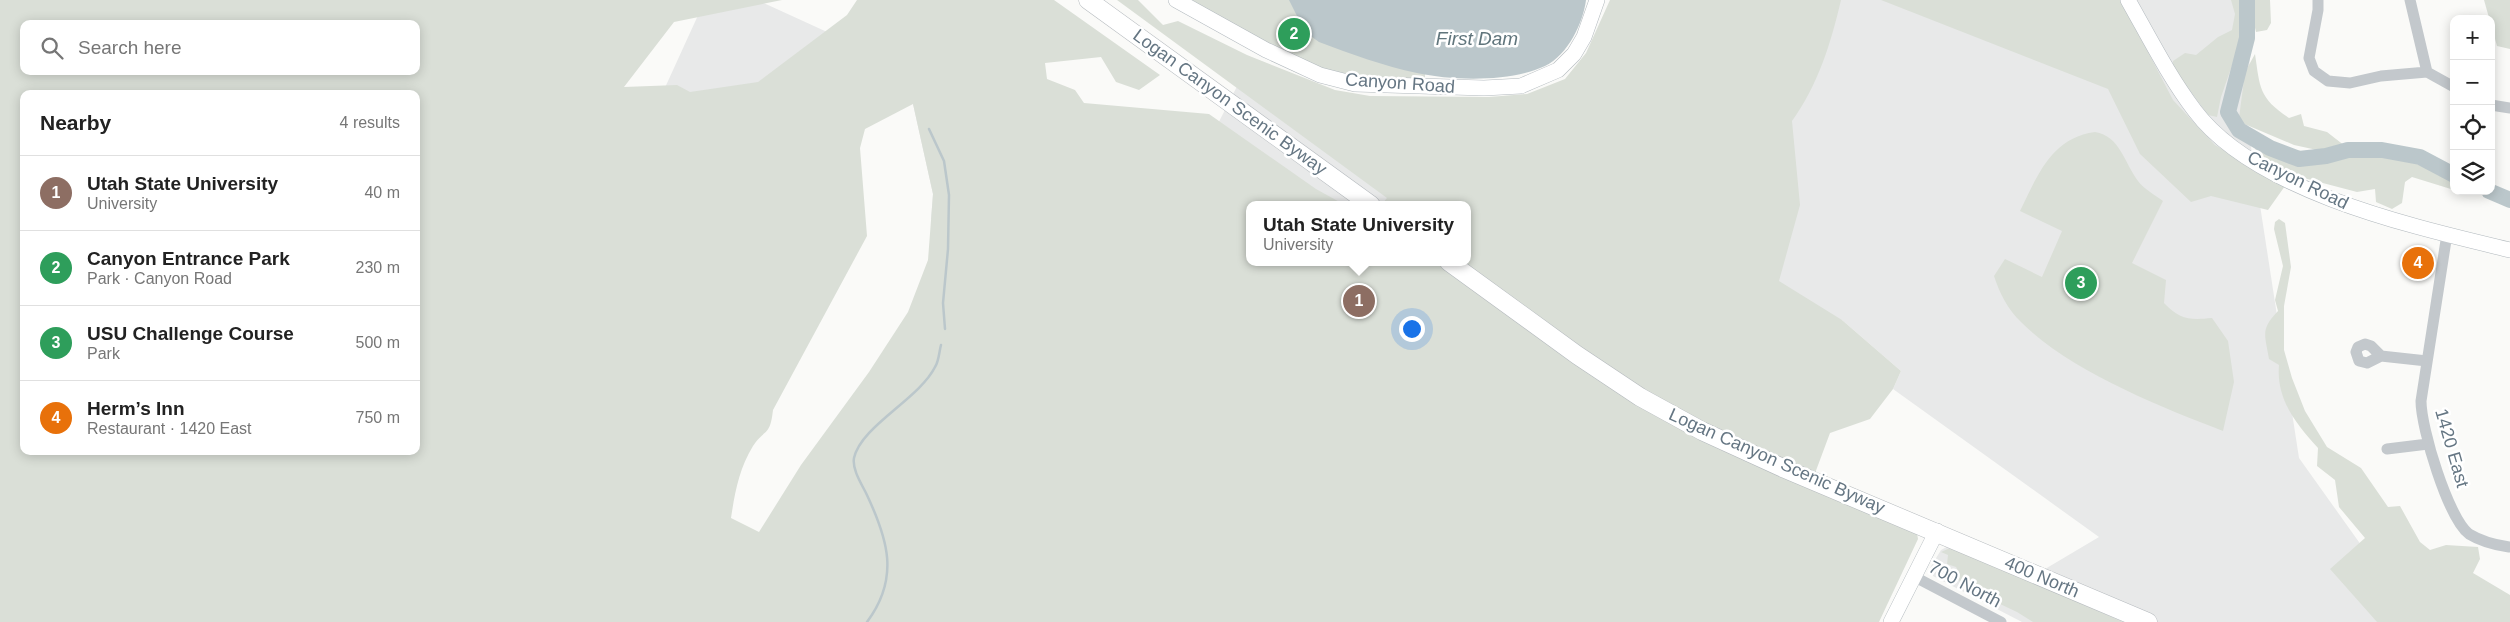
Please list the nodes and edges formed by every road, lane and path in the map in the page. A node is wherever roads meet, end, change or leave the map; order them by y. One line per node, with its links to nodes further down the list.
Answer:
1 (1088, 0): 11 (main road, Logan Canyon Scenic Byway)
2 (1176, 0): 3 (street, Canyon Road)
3 (1597, 0)
4 (2128, 0): 12 (street, Canyon Road)
5 (2318, 0): 7 (street)
6 (2410, 0): 7 (street)
7 (2427, 72): 8 (street)
8 (2450, 84)
9 (2495, 106): 10 (street)
10 (2510, 108)
11 (1365, 201)
12 (2447, 234): 13 (street, Canyon Road); 16 (street, 1420 East)
13 (2510, 250)
14 (1455, 266): 19 (main road, Logan Canyon Scenic Byway)
15 (2381, 356): 16 (street)
16 (2427, 360): 17 (street, 1420 East)
17 (2428, 444): 18 (street); 20 (street, 1420 East)
18 (2387, 449)
19 (1937, 532): 21 (street); 24 (main road, 400 North)
20 (2509, 547)
21 (1914, 576): 22 (street); 23 (street, 700 North)
22 (1891, 622)
23 (2001, 622)
24 (2148, 622)

